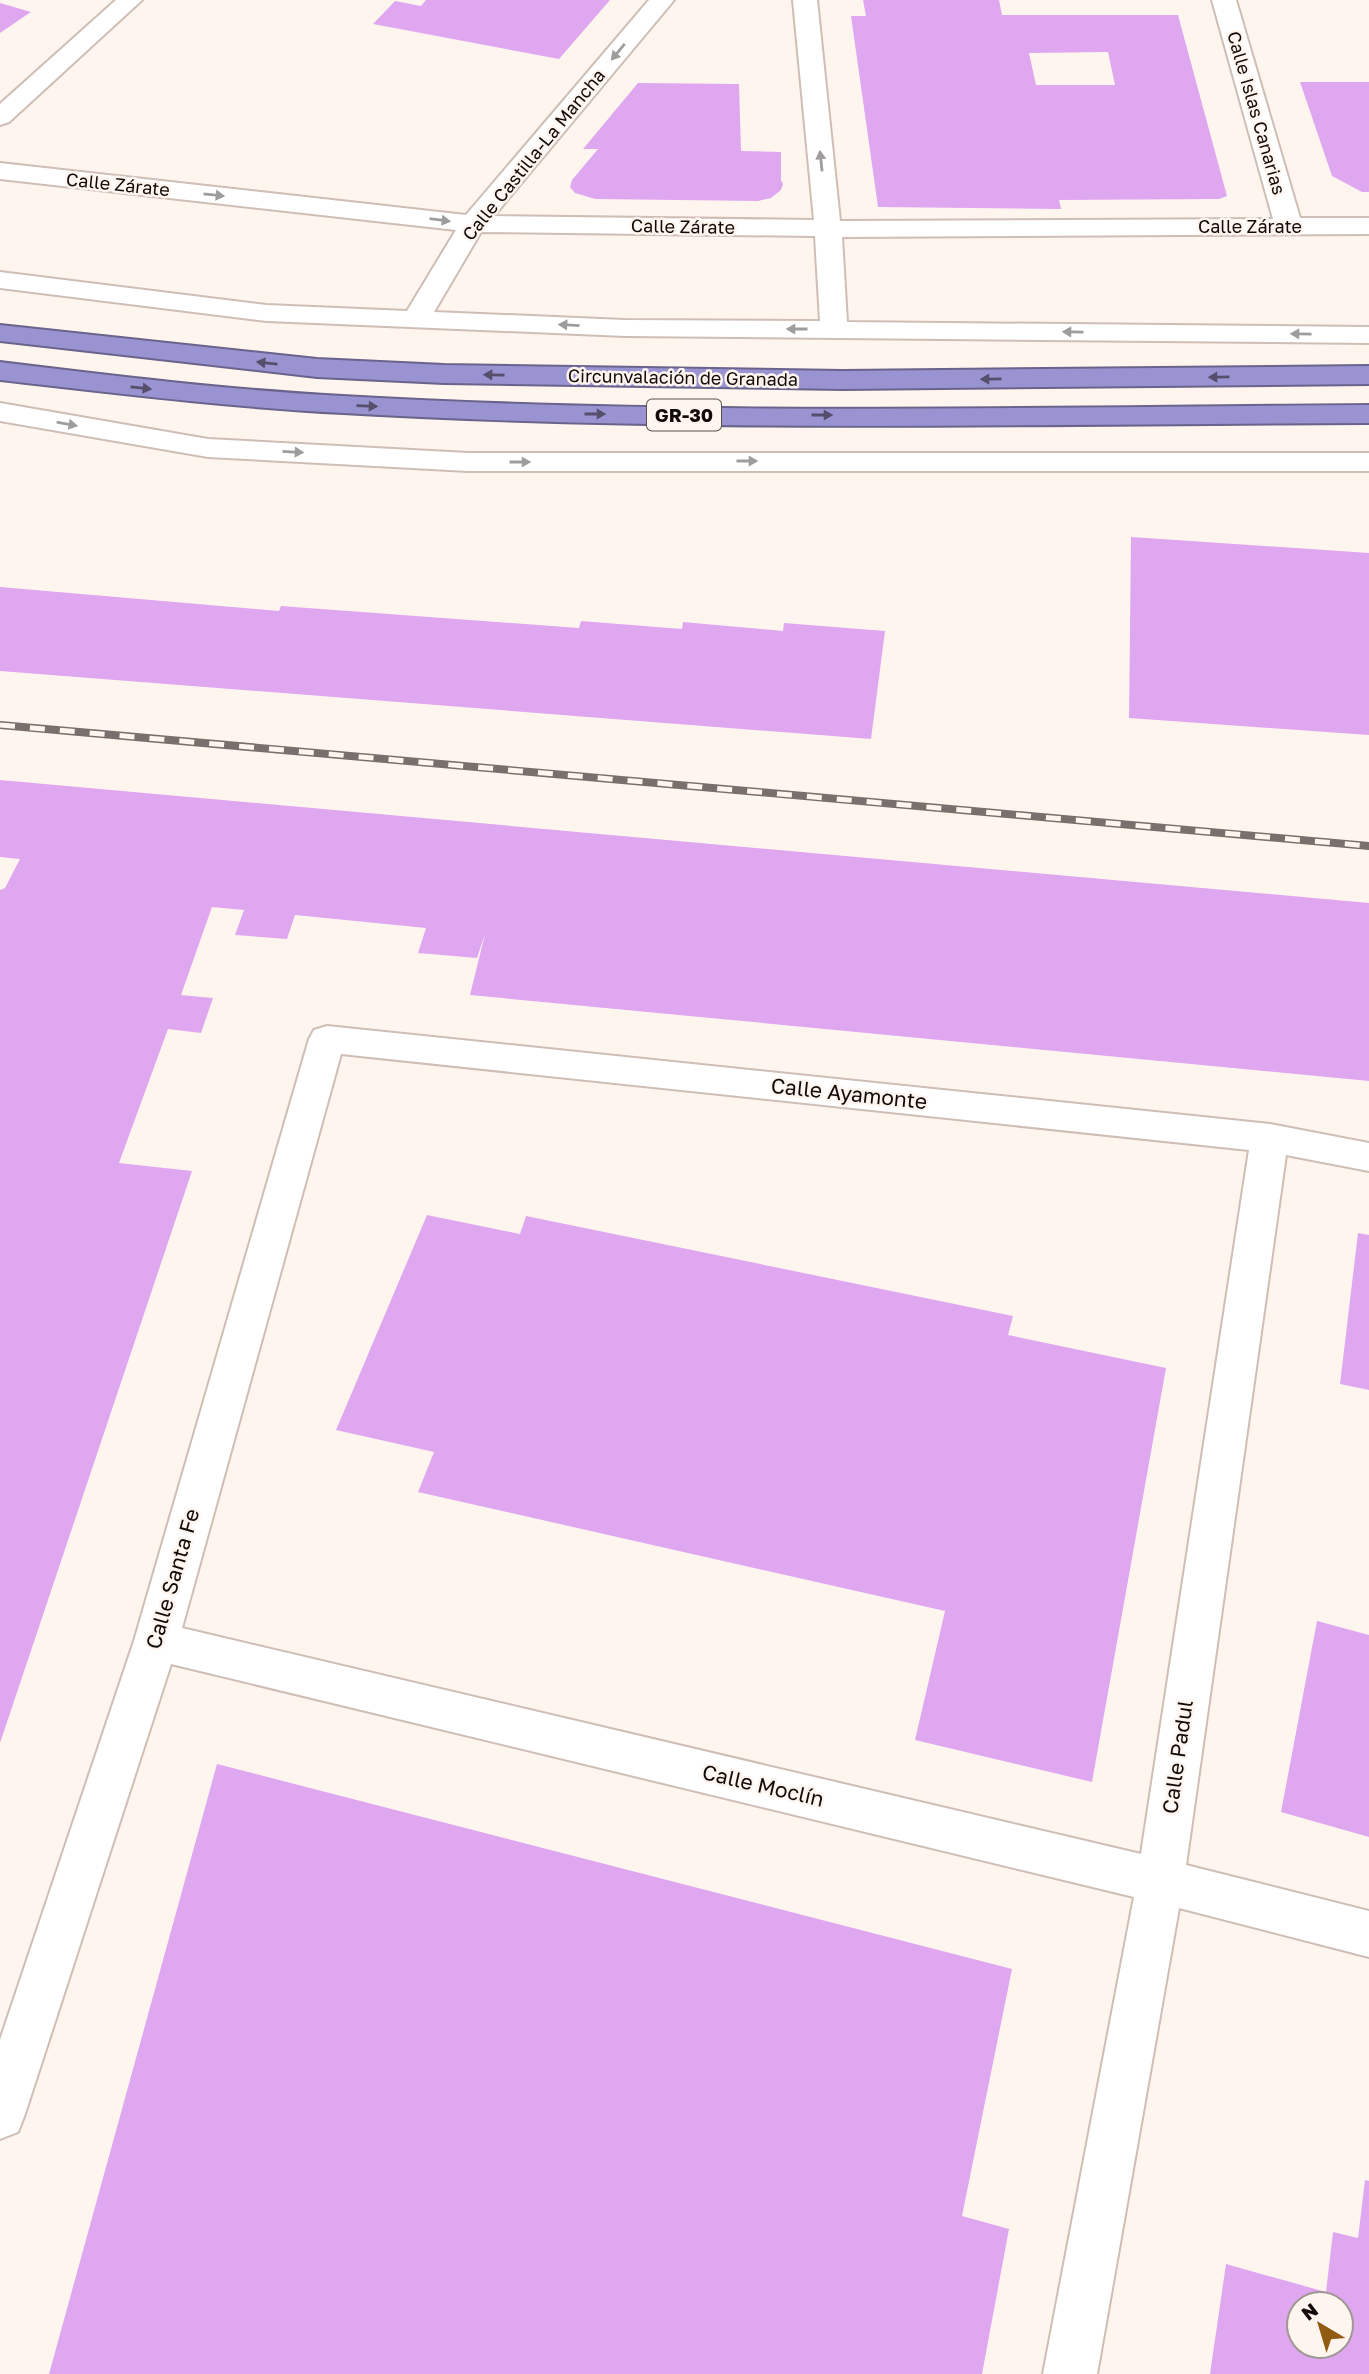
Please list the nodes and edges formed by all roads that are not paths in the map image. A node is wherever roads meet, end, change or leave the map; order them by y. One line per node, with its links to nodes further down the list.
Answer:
1 (130, 0): 5 (street)
2 (662, 0): 7 (street, Calle Castilla-La Mancha, one-way to 7)
3 (805, 0): 10 (street, one-way to 3)
4 (1224, 0): 9 (street, Calle Islas Canarias)
5 (0, 117)
6 (0, 171): 7 (street, Calle Zárate, one-way to 7)
7 (473, 225): 10 (street, Calle Zárate); 12 (street, Calle Castilla-La Mancha)
8 (1369, 226): 9 (street, Calle Zárate)
9 (1289, 227): 10 (street, Calle Zárate)
10 (828, 229): 13 (street)
11 (0, 280): 12 (street)
12 (417, 317): 13 (street, one-way to 12)
13 (834, 330): 15 (street, one-way to 13)
14 (0, 333): 17 (highway, Circunvalación de Granada / GR-30, one-way to 14)
15 (1369, 335)
16 (0, 371): 19 (highway, Circunvalación de Granada / GR-30, one-way to 19)
17 (1369, 375)
18 (0, 412): 20 (street, one-way to 20)
19 (1369, 414)
20 (1369, 462)
21 (327, 1039): 22 (street, Calle Ayamonte); 24 (street, Calle Santa Fe)
22 (1270, 1138): 23 (street, Calle Ayamonte); 25 (street, Calle Padul)
23 (1369, 1157)
24 (156, 1642): 25 (street, Calle Moclín); 27 (street, Calle Santa Fe)
25 (1160, 1881): 26 (street, Calle Moclín); 28 (street, Calle Padul)
26 (1369, 1934)
27 (0, 2114)
28 (1070, 2374)

